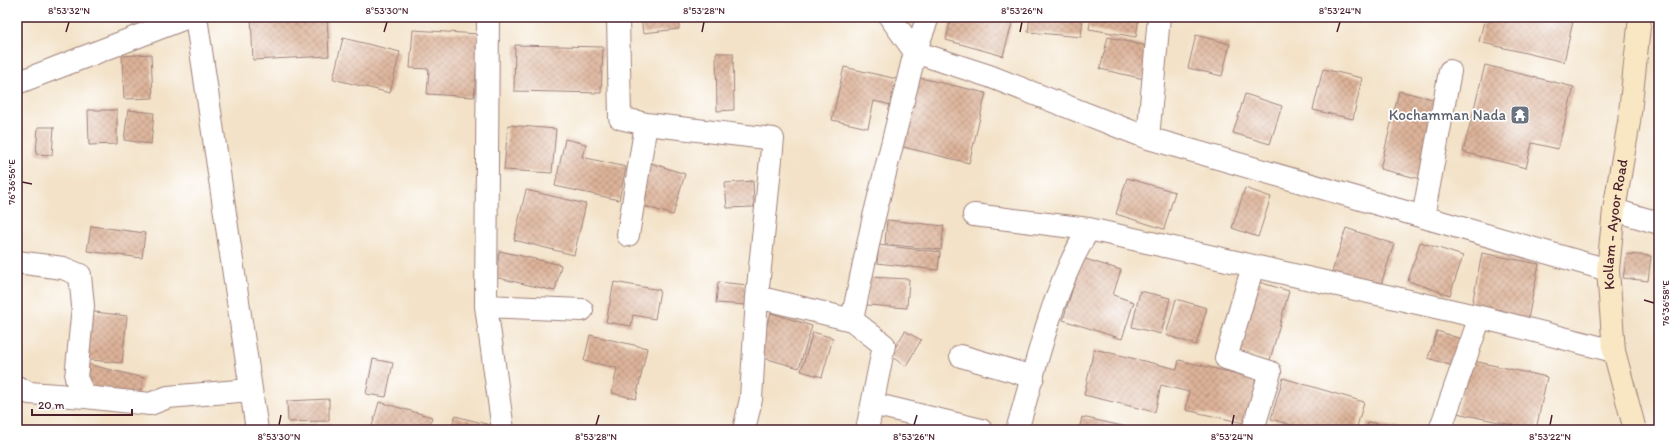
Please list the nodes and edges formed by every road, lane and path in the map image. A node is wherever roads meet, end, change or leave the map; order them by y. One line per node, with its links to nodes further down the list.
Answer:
1 (188, 17): 11 (street)
2 (196, 17): 32 (street)
3 (488, 17): 24 (street)
4 (618, 17): 12 (street)
5 (890, 17): 9 (street)
6 (928, 17): 9 (street)
7 (1159, 17): 13 (street)
8 (1640, 17): 14 (main road, Kollam - Ayoor Road)
9 (915, 52): 13 (street); 27 (street)
10 (1450, 71): 16 (street)
11 (17, 83)
12 (646, 124): 19 (street); 23 (street)
13 (1148, 138): 16 (street)
14 (1614, 210): 17 (street); 22 (main road, Kollam - Ayoor Road)
15 (974, 215): 18 (street)
16 (1423, 216): 22 (street)
17 (1659, 223)
18 (1089, 229): 21 (street); 30 (street)
19 (628, 234)
20 (17, 262): 33 (street)
21 (1253, 266): 26 (street); 41 (street)
22 (1608, 270): 28 (main road, Kollam - Ayoor Road)
23 (757, 297): 27 (street); 37 (street)
24 (486, 306): 25 (street); 36 (street)
25 (582, 310)
26 (1480, 317): 28 (street); 42 (street)
27 (852, 320): 34 (street)
28 (1614, 351): 43 (main road, Kollam - Ayoor Road)
29 (961, 356): 30 (street)
30 (1033, 377): 40 (street)
31 (17, 387): 33 (street)
32 (250, 390): 33 (street); 35 (street)
33 (85, 397)
34 (873, 404): 38 (street); 39 (street)
35 (257, 430)
36 (503, 430)
37 (744, 430)
38 (867, 430)
39 (981, 430)
40 (1017, 430)
41 (1253, 430)
42 (1440, 430)
43 (1635, 430)

